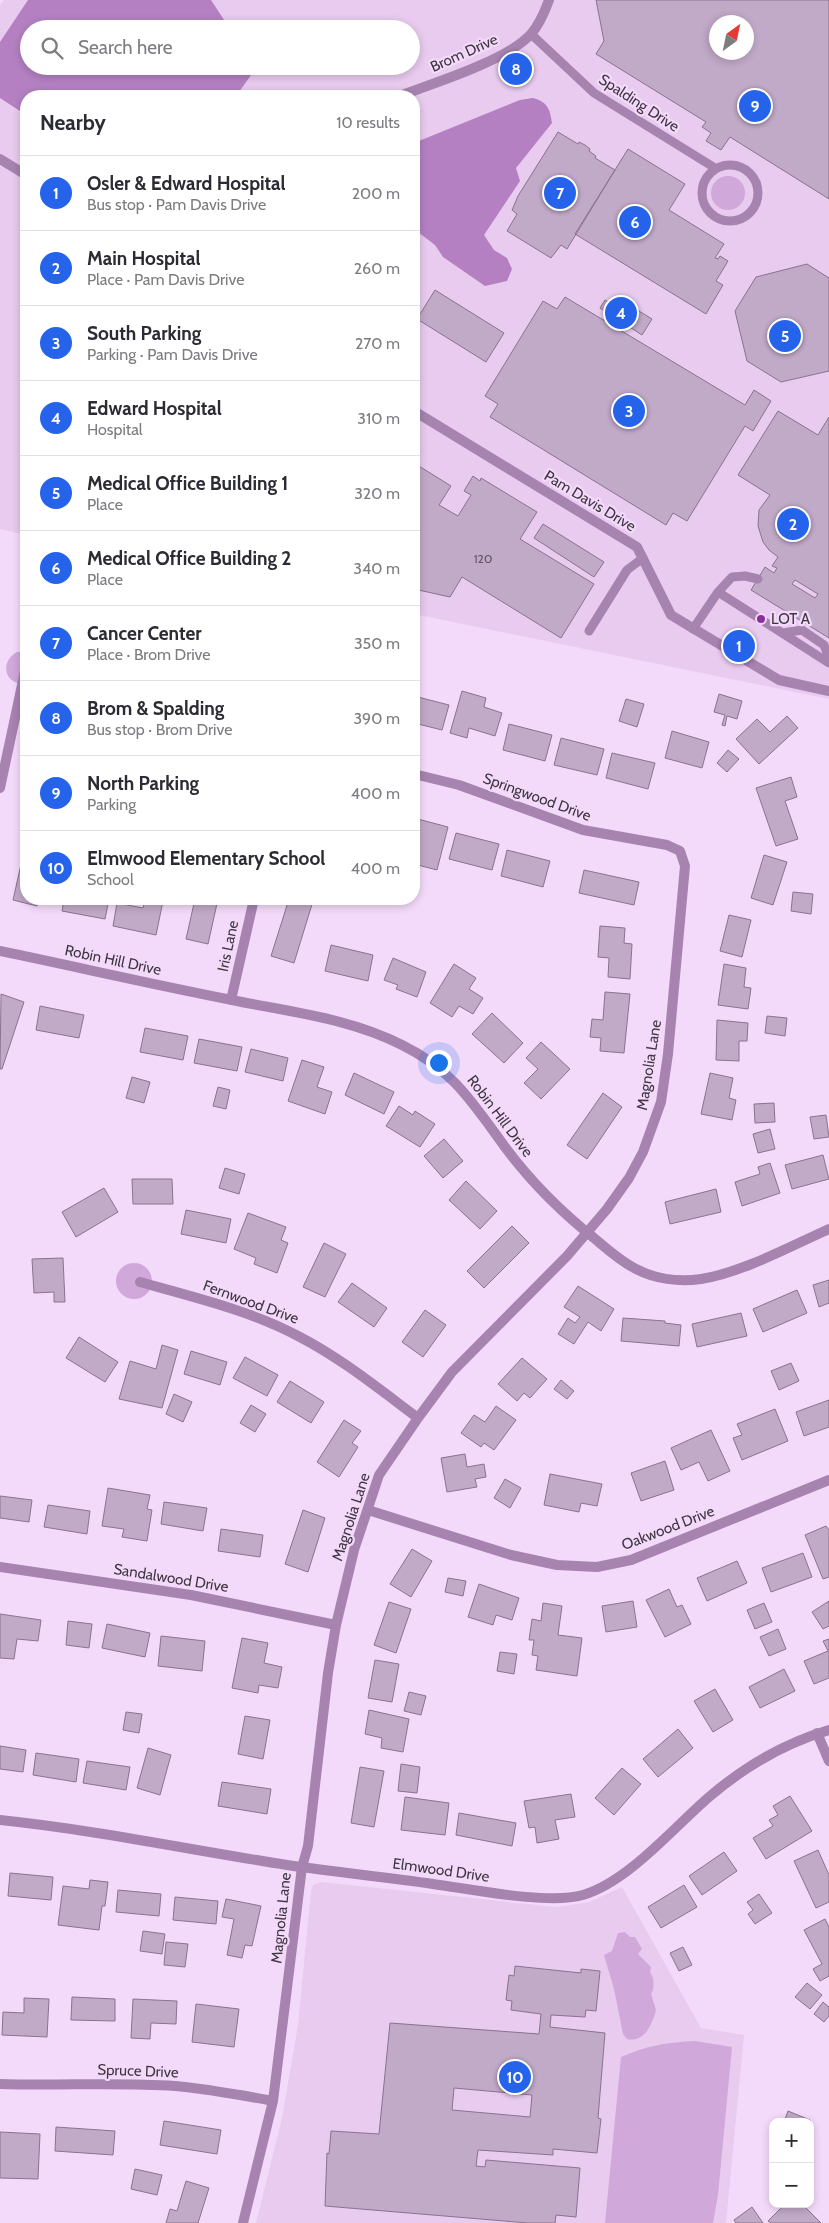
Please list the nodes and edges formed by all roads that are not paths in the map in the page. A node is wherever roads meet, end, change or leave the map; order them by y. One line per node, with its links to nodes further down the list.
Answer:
1 (549, 0): 2 (street, Brom Drive)
2 (531, 34): 3 (street, Brom Drive); 5 (lane, Spalding Drive)
3 (415, 90)
4 (0, 159): 6 (street)
5 (715, 168): 5 (lane)
6 (20, 171)
7 (420, 415): 8 (street, Pam Davis Drive)
8 (643, 558): 11 (street, Pam Davis Drive); 12 (lane)
9 (758, 579): 10 (lane)
10 (718, 592): 11 (lane); 13 (lane)
11 (694, 629): 16 (street, Pam Davis Drive)
12 (589, 631)
13 (782, 633): 14 (lane); 15 (lane)
14 (829, 658)
15 (829, 663)
16 (829, 691)
17 (20, 694): 19 (street)
18 (420, 775): 20 (street, Springwood Drive)
19 (0, 788)
20 (680, 851): 25 (street, Magnolia Lane)
21 (253, 905): 23 (street, Iris Lane)
22 (0, 951): 23 (street, Robin Hill Drive)
23 (232, 1000): 25 (street, Robin Hill Drive)
24 (829, 1229): 25 (street, Robin Hill Drive)
25 (587, 1233): 27 (street, Magnolia Lane)
26 (140, 1282): 27 (street, Fernwood Drive)
27 (418, 1418): 29 (street, Magnolia Lane)
28 (829, 1480): 29 (street, Oakwood Drive)
29 (368, 1510): 31 (street, Magnolia Lane)
30 (0, 1567): 31 (street, Sandalwood Drive)
31 (336, 1625): 36 (street, Magnolia Lane)
32 (829, 1730): 33 (street, Elmwood Drive)
33 (817, 1733): 34 (street); 36 (street, Elmwood Drive)
34 (829, 1760)
35 (0, 1820): 36 (street, Elmwood Drive)
36 (302, 1867): 38 (street, Magnolia Lane)
37 (0, 2084): 38 (street, Spruce Drive)
38 (273, 2102): 39 (street, Magnolia Lane)
39 (243, 2223)

